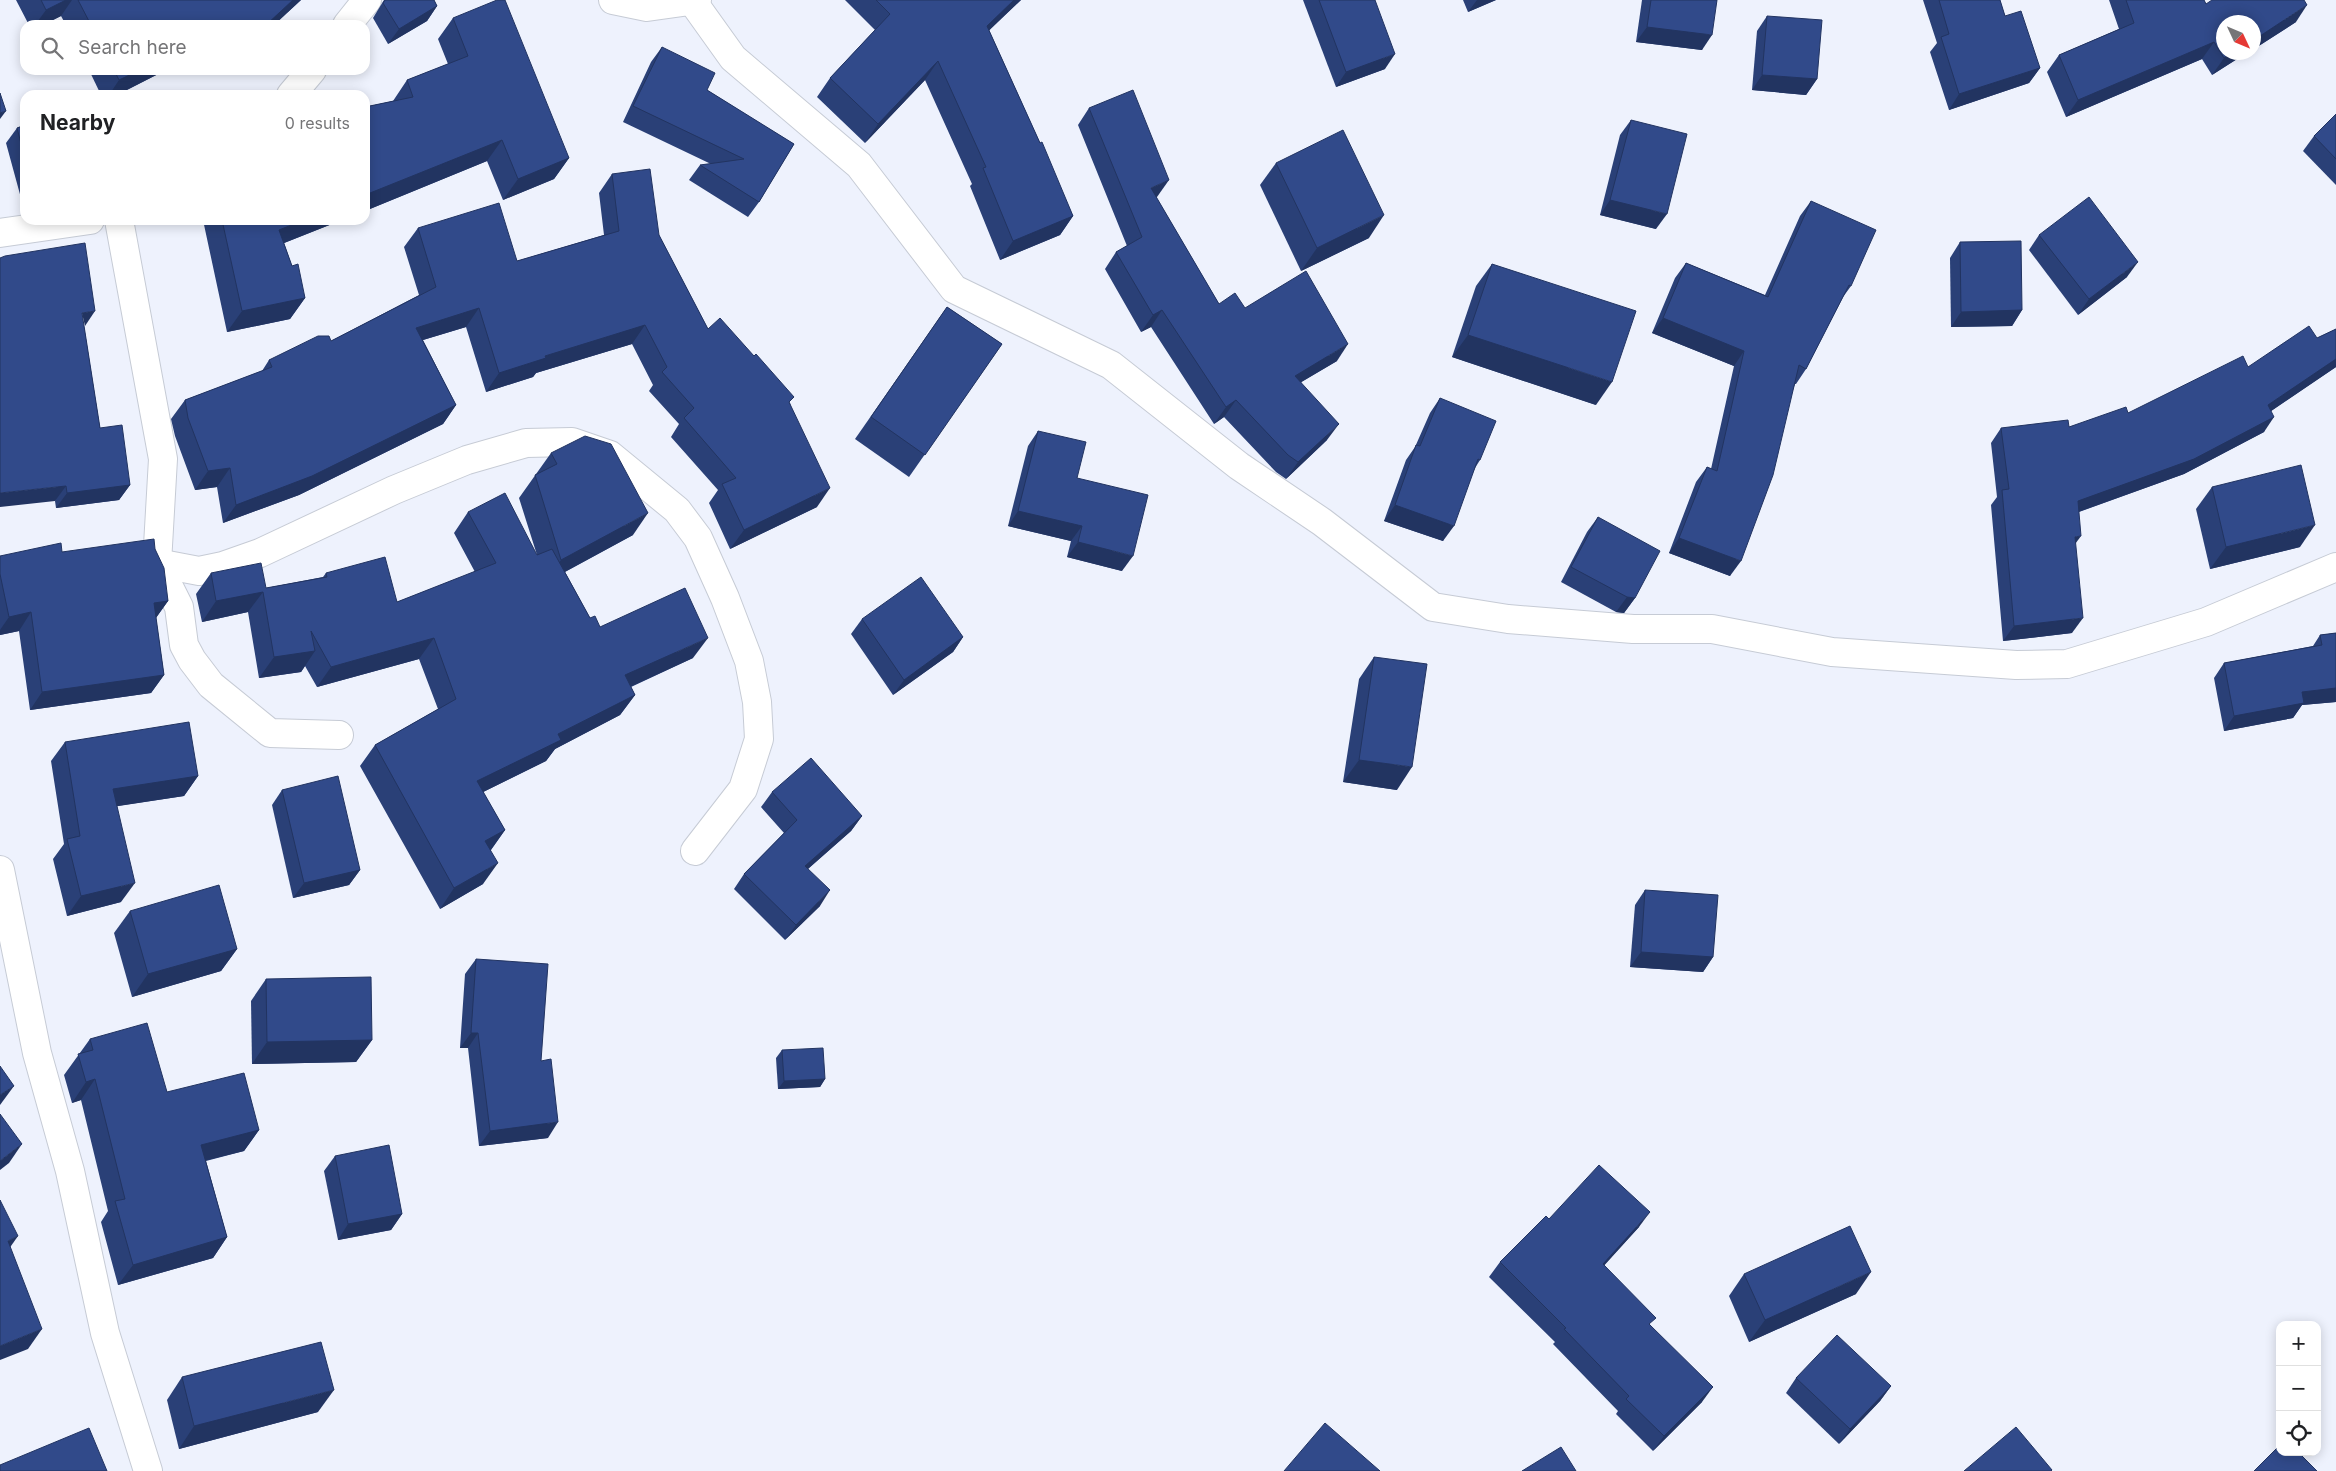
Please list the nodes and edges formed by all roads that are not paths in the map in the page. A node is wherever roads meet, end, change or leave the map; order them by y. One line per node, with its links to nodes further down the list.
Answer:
1 (367, 0): 4 (street)
2 (613, 0): 3 (street)
3 (695, 1): 11 (street)
4 (351, 20)
5 (308, 75): 6 (street)
6 (295, 90)
7 (55, 225): 9 (street)
8 (120, 225): 10 (street)
9 (0, 233)
10 (157, 563): 12 (street); 13 (street)
11 (2336, 567)
12 (339, 736)
13 (695, 851)
14 (0, 870): 15 (street)
15 (148, 1471)

